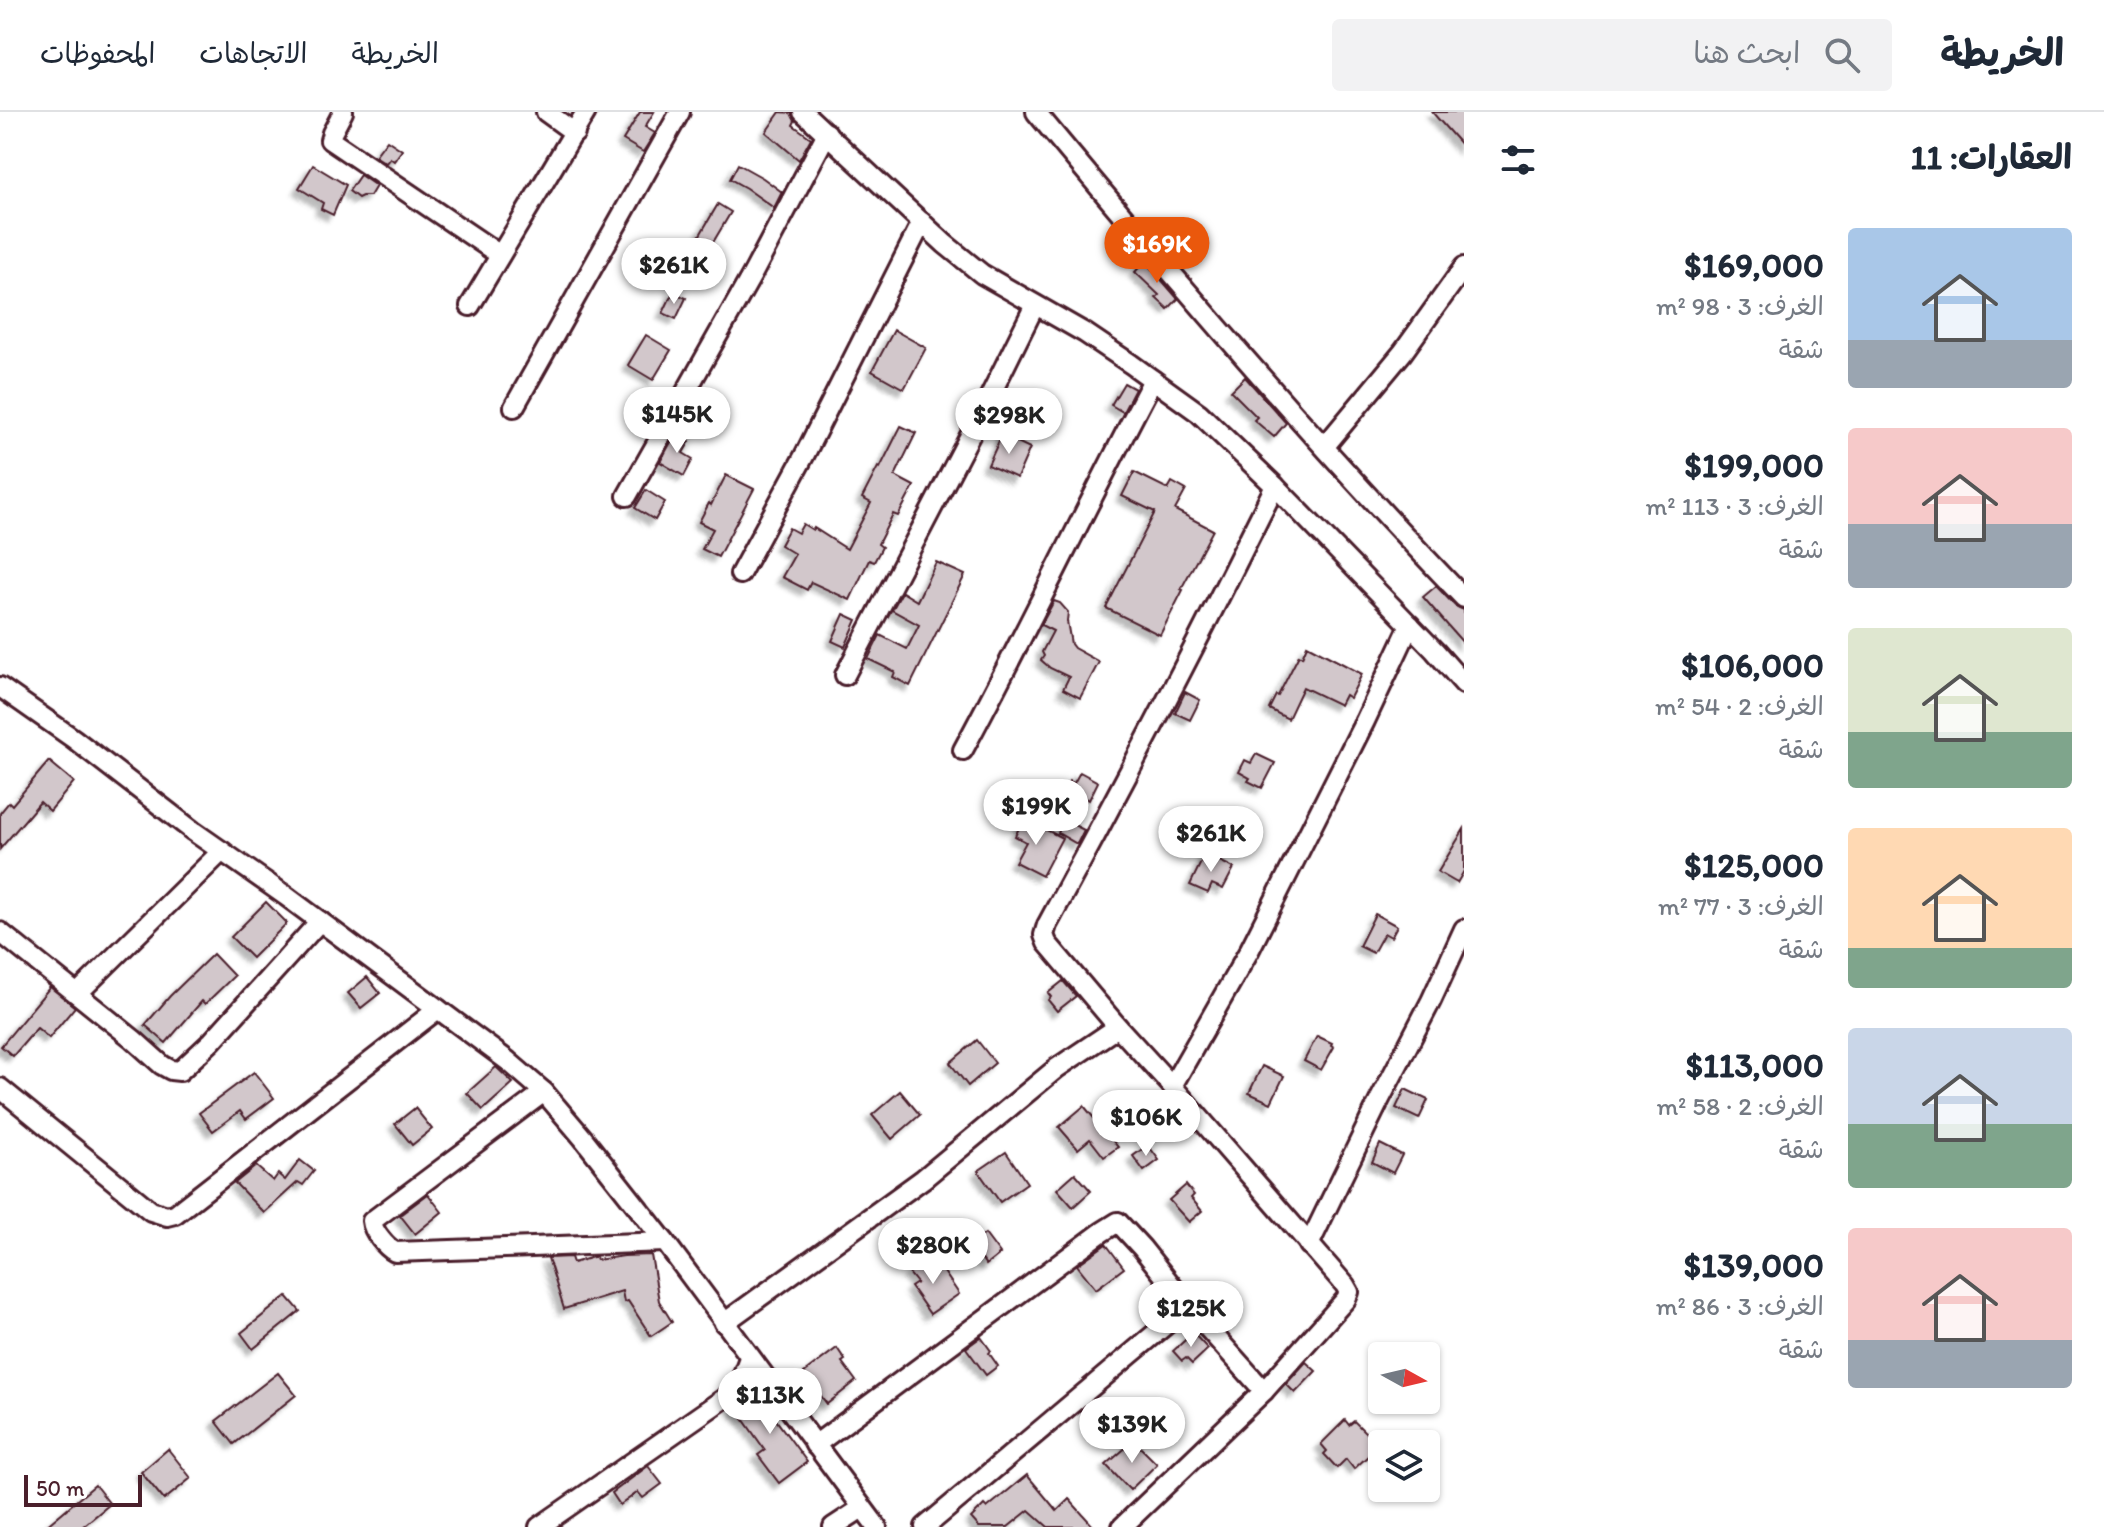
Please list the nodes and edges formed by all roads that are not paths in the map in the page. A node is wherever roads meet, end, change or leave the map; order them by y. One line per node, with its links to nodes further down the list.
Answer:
1 (343, 112): 10 (street)
2 (546, 112): 7 (street)
3 (586, 112): 7 (street)
4 (680, 112): 15 (street)
5 (803, 112): 8 (street)
6 (1036, 112): 16 (street)
7 (575, 133): 10 (street)
8 (827, 133): 9 (street); 18 (street)
9 (922, 222): 12 (street); 19 (street)
10 (500, 255): 13 (street)
11 (1464, 267): 16 (street)
12 (1035, 305): 14 (street); 22 (street)
13 (470, 306)
14 (1153, 380): 17 (street); 25 (street)
15 (514, 407)
16 (1325, 446): 20 (street)
17 (1275, 486): 21 (street); 32 (street)
18 (627, 496)
19 (740, 574)
20 (1464, 598)
21 (1410, 625): 23 (street); 33 (street)
22 (845, 675)
23 (1464, 684)
24 (5, 698): 26 (street)
25 (963, 750)
26 (222, 851): 27 (street); 30 (street)
27 (320, 921): 30 (street); 31 (street)
28 (1464, 929): 37 (street)
29 (0, 932): 30 (street)
30 (77, 994)
31 (438, 1009): 34 (street); 35 (street)
32 (1118, 1027): 33 (street); 39 (street)
33 (1172, 1086): 37 (street)
34 (544, 1092): 36 (street); 36 (street)
35 (2, 1095)
36 (665, 1242): 39 (street)
37 (1309, 1245): 41 (street)
38 (1188, 1306): 41 (street); 42 (street); 47 (street)
39 (724, 1323): 40 (street)
40 (749, 1358): 42 (street); 44 (street)
41 (1264, 1391): 48 (street)
42 (815, 1445): 43 (street)
43 (862, 1508): 45 (street); 46 (street)
44 (539, 1527)
45 (833, 1527)
46 (877, 1527)
47 (925, 1527)
48 (1122, 1527)

